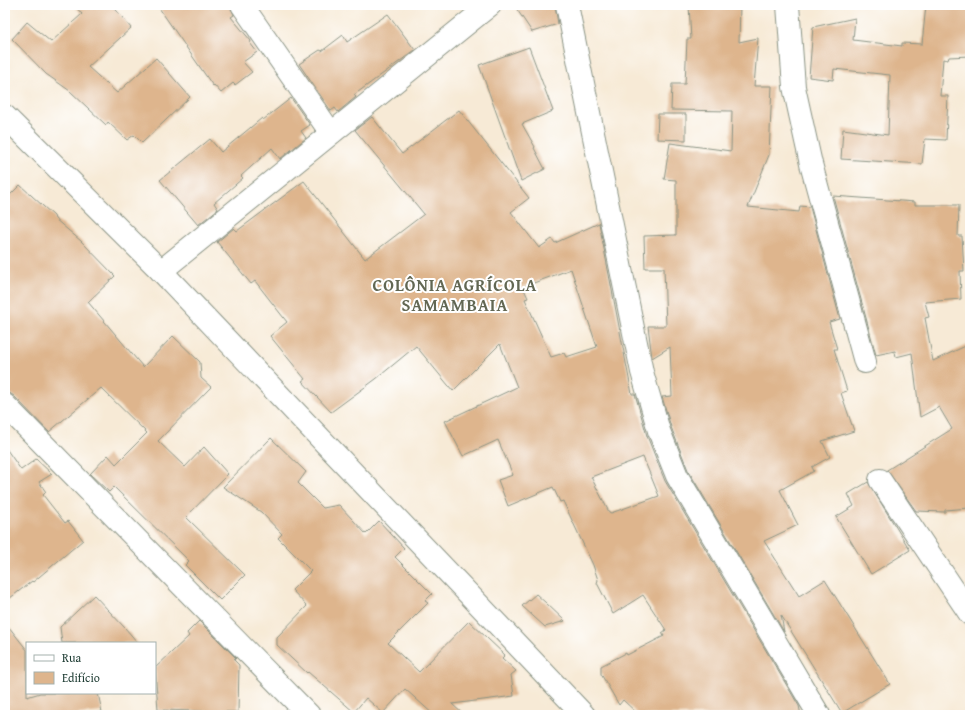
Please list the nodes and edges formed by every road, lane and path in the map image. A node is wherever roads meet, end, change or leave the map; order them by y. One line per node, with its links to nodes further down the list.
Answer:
1 (242, 5): 6 (street)
2 (490, 5): 6 (street)
3 (567, 5): 14 (street)
4 (788, 5): 8 (street)
5 (5, 116): 7 (street)
6 (331, 133): 7 (street)
7 (161, 270): 13 (street)
8 (865, 362)
9 (5, 405): 12 (street)
10 (880, 480): 11 (street)
11 (970, 614)
12 (309, 715)
13 (584, 715)
14 (819, 715)

